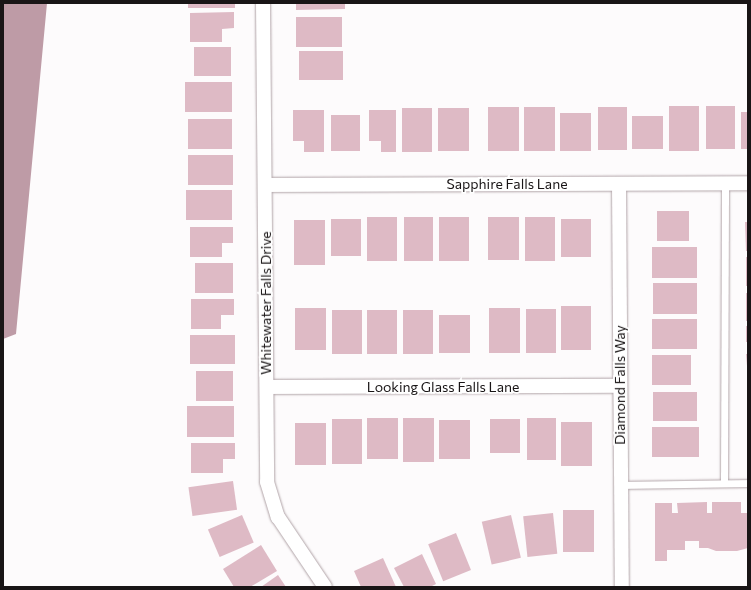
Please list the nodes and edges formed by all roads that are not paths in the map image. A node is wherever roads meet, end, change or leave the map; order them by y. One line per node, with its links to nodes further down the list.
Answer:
1 (262, 3): 5 (street, Whitewater Falls Drive)
2 (726, 183): 3 (street, Sapphire Falls Lane); 4 (street, Sapphire Falls Lane); 8 (lane)
3 (748, 183)
4 (619, 184): 5 (street, Sapphire Falls Lane); 6 (street, Diamond Falls Way)
5 (266, 185): 7 (street, Whitewater Falls Drive)
6 (620, 386): 7 (street, Looking Glass Falls Lane); 10 (street, Diamond Falls Way)
7 (267, 387): 11 (street, Whitewater Falls Drive)
8 (724, 483): 9 (lane); 10 (lane)
9 (748, 483)
10 (621, 484): 12 (street, Diamond Falls Way)
11 (325, 587)
12 (622, 587)

